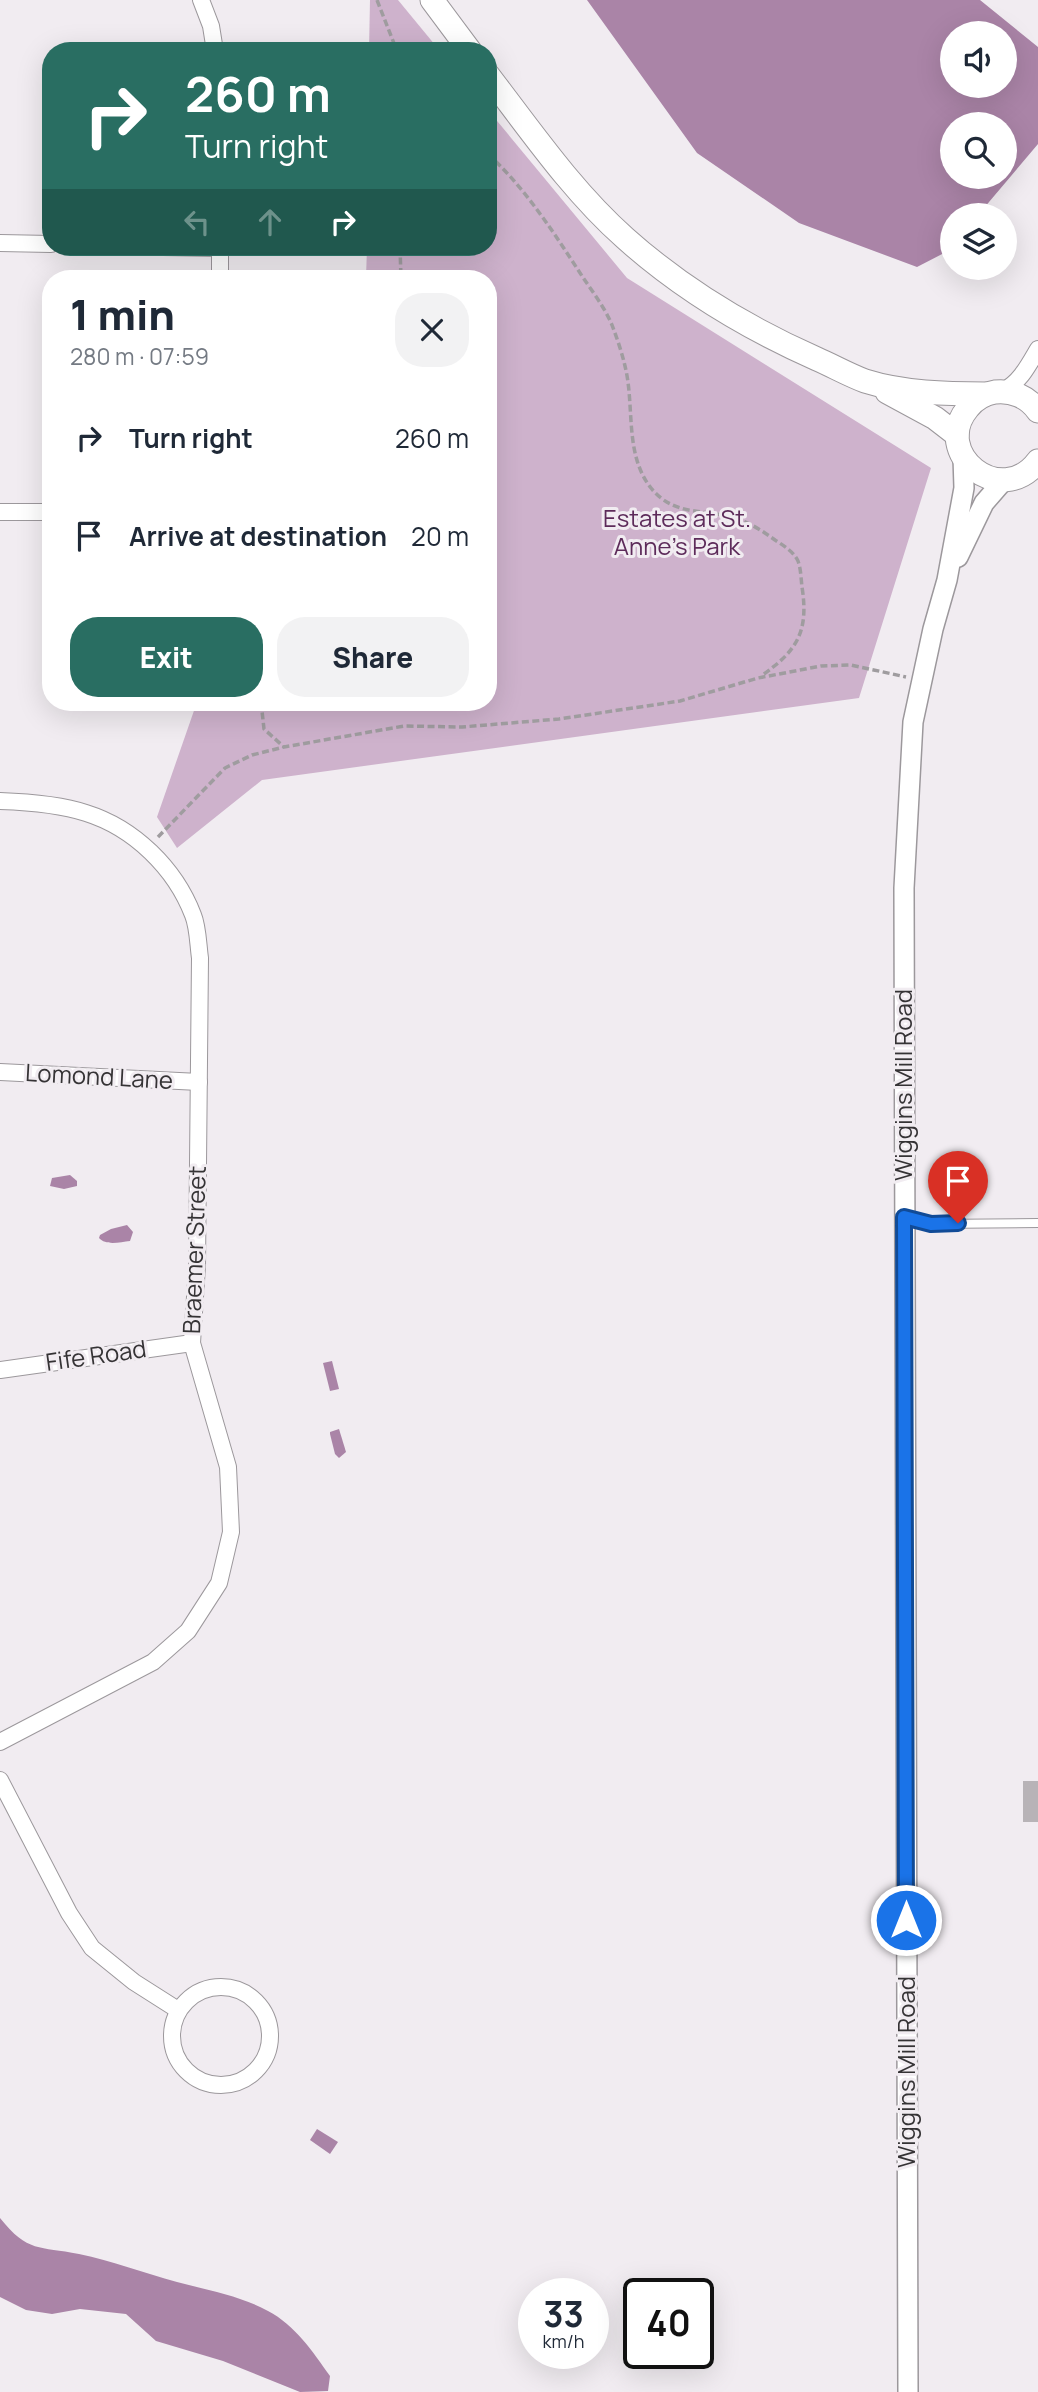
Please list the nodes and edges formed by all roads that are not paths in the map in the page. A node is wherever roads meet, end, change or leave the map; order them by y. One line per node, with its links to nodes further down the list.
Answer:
1 (201, 0): 3 (street)
2 (432, 0): 4 (main road)
3 (214, 42)
4 (463, 42)
5 (497, 87): 9 (main road)
6 (0, 243): 7 (street)
7 (42, 244)
8 (1038, 349): 10 (street)
9 (866, 381): 10 (main road); 12 (main road)
10 (995, 393): 11 (main road); 12 (main road)
11 (1038, 411)
12 (960, 446): 13 (main road); 16 (street, Wiggins Mill Road)
13 (1026, 473): 16 (street, Wiggins Mill Road)
14 (0, 512): 15 (street)
15 (42, 512)
16 (947, 580): 20 (street, Wiggins Mill Road)
17 (0, 801): 19 (street, Braemer Street)
18 (0, 1072): 19 (street, Lomond Lane)
19 (198, 1082): 22 (street, Braemer Street)
20 (904, 1217): 21 (lane); 27 (street, Wiggins Mill Road)
21 (1038, 1223)
22 (192, 1343): 23 (street, Fife Road); 24 (street, Braemer Street)
23 (0, 1370)
24 (0, 1742)
25 (0, 1780): 26 (street)
26 (178, 2010): 26 (street)
27 (908, 2392)

